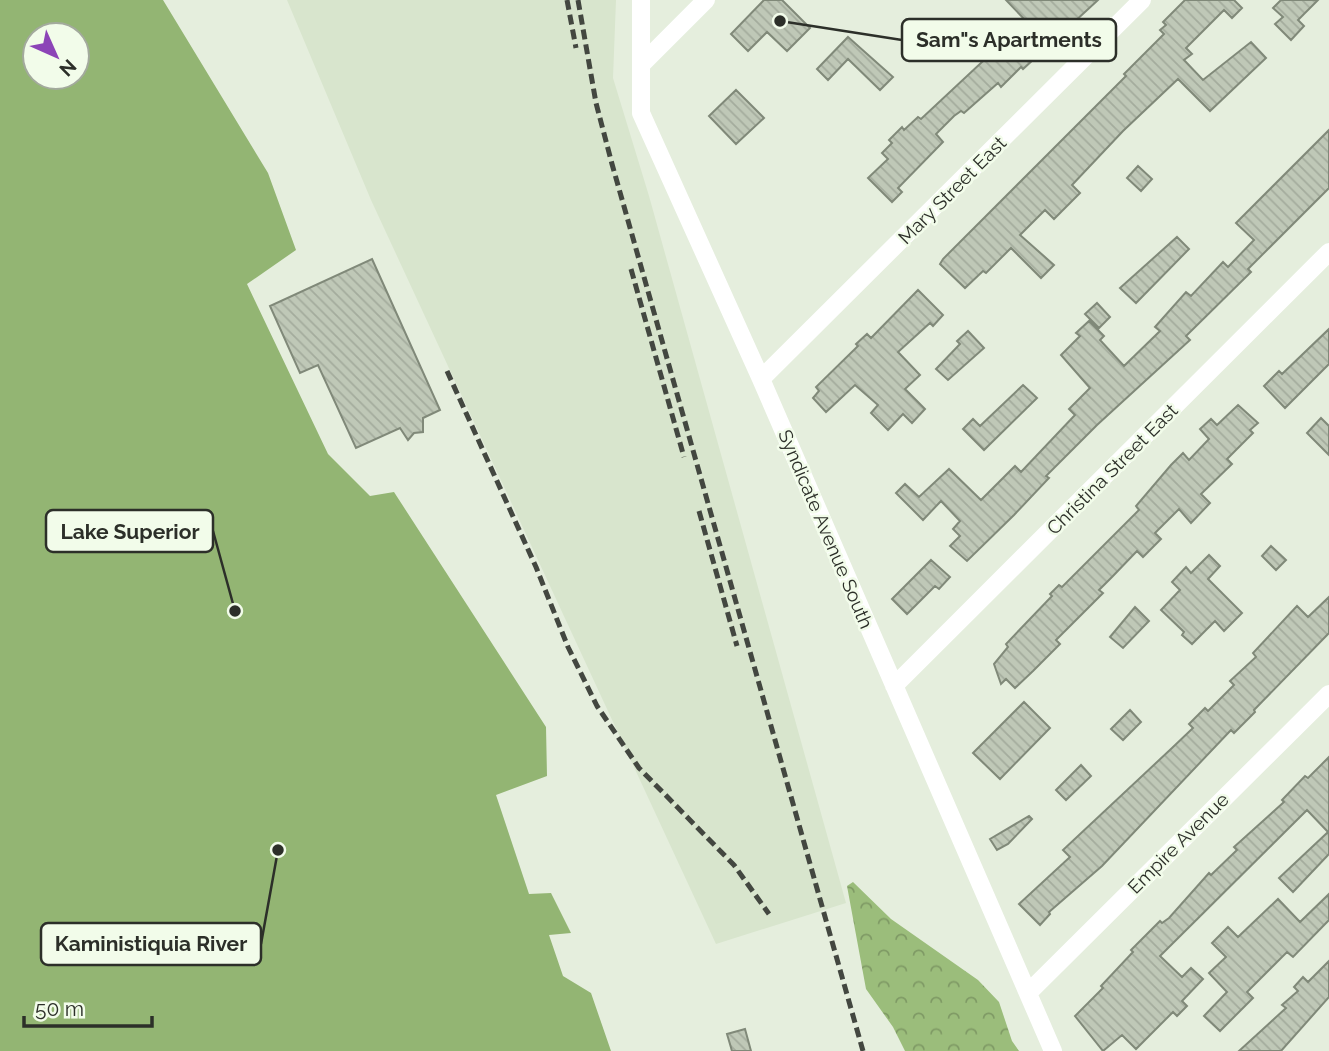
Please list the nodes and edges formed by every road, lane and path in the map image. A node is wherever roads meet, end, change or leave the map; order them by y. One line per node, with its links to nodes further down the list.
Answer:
1 (641, 0): 4 (street, Syndicate Avenue South)
2 (706, 0): 4 (street)
3 (1142, 0): 6 (street, Mary Street East)
4 (641, 65): 6 (street, Syndicate Avenue South)
5 (1329, 252): 7 (street, Christina Street East)
6 (761, 379): 7 (street, Syndicate Avenue South)
7 (894, 687): 9 (street, Syndicate Avenue South)
8 (1329, 694): 9 (street, Empire Avenue)
9 (1028, 993): 10 (street, Syndicate Avenue South)
10 (1053, 1051)

